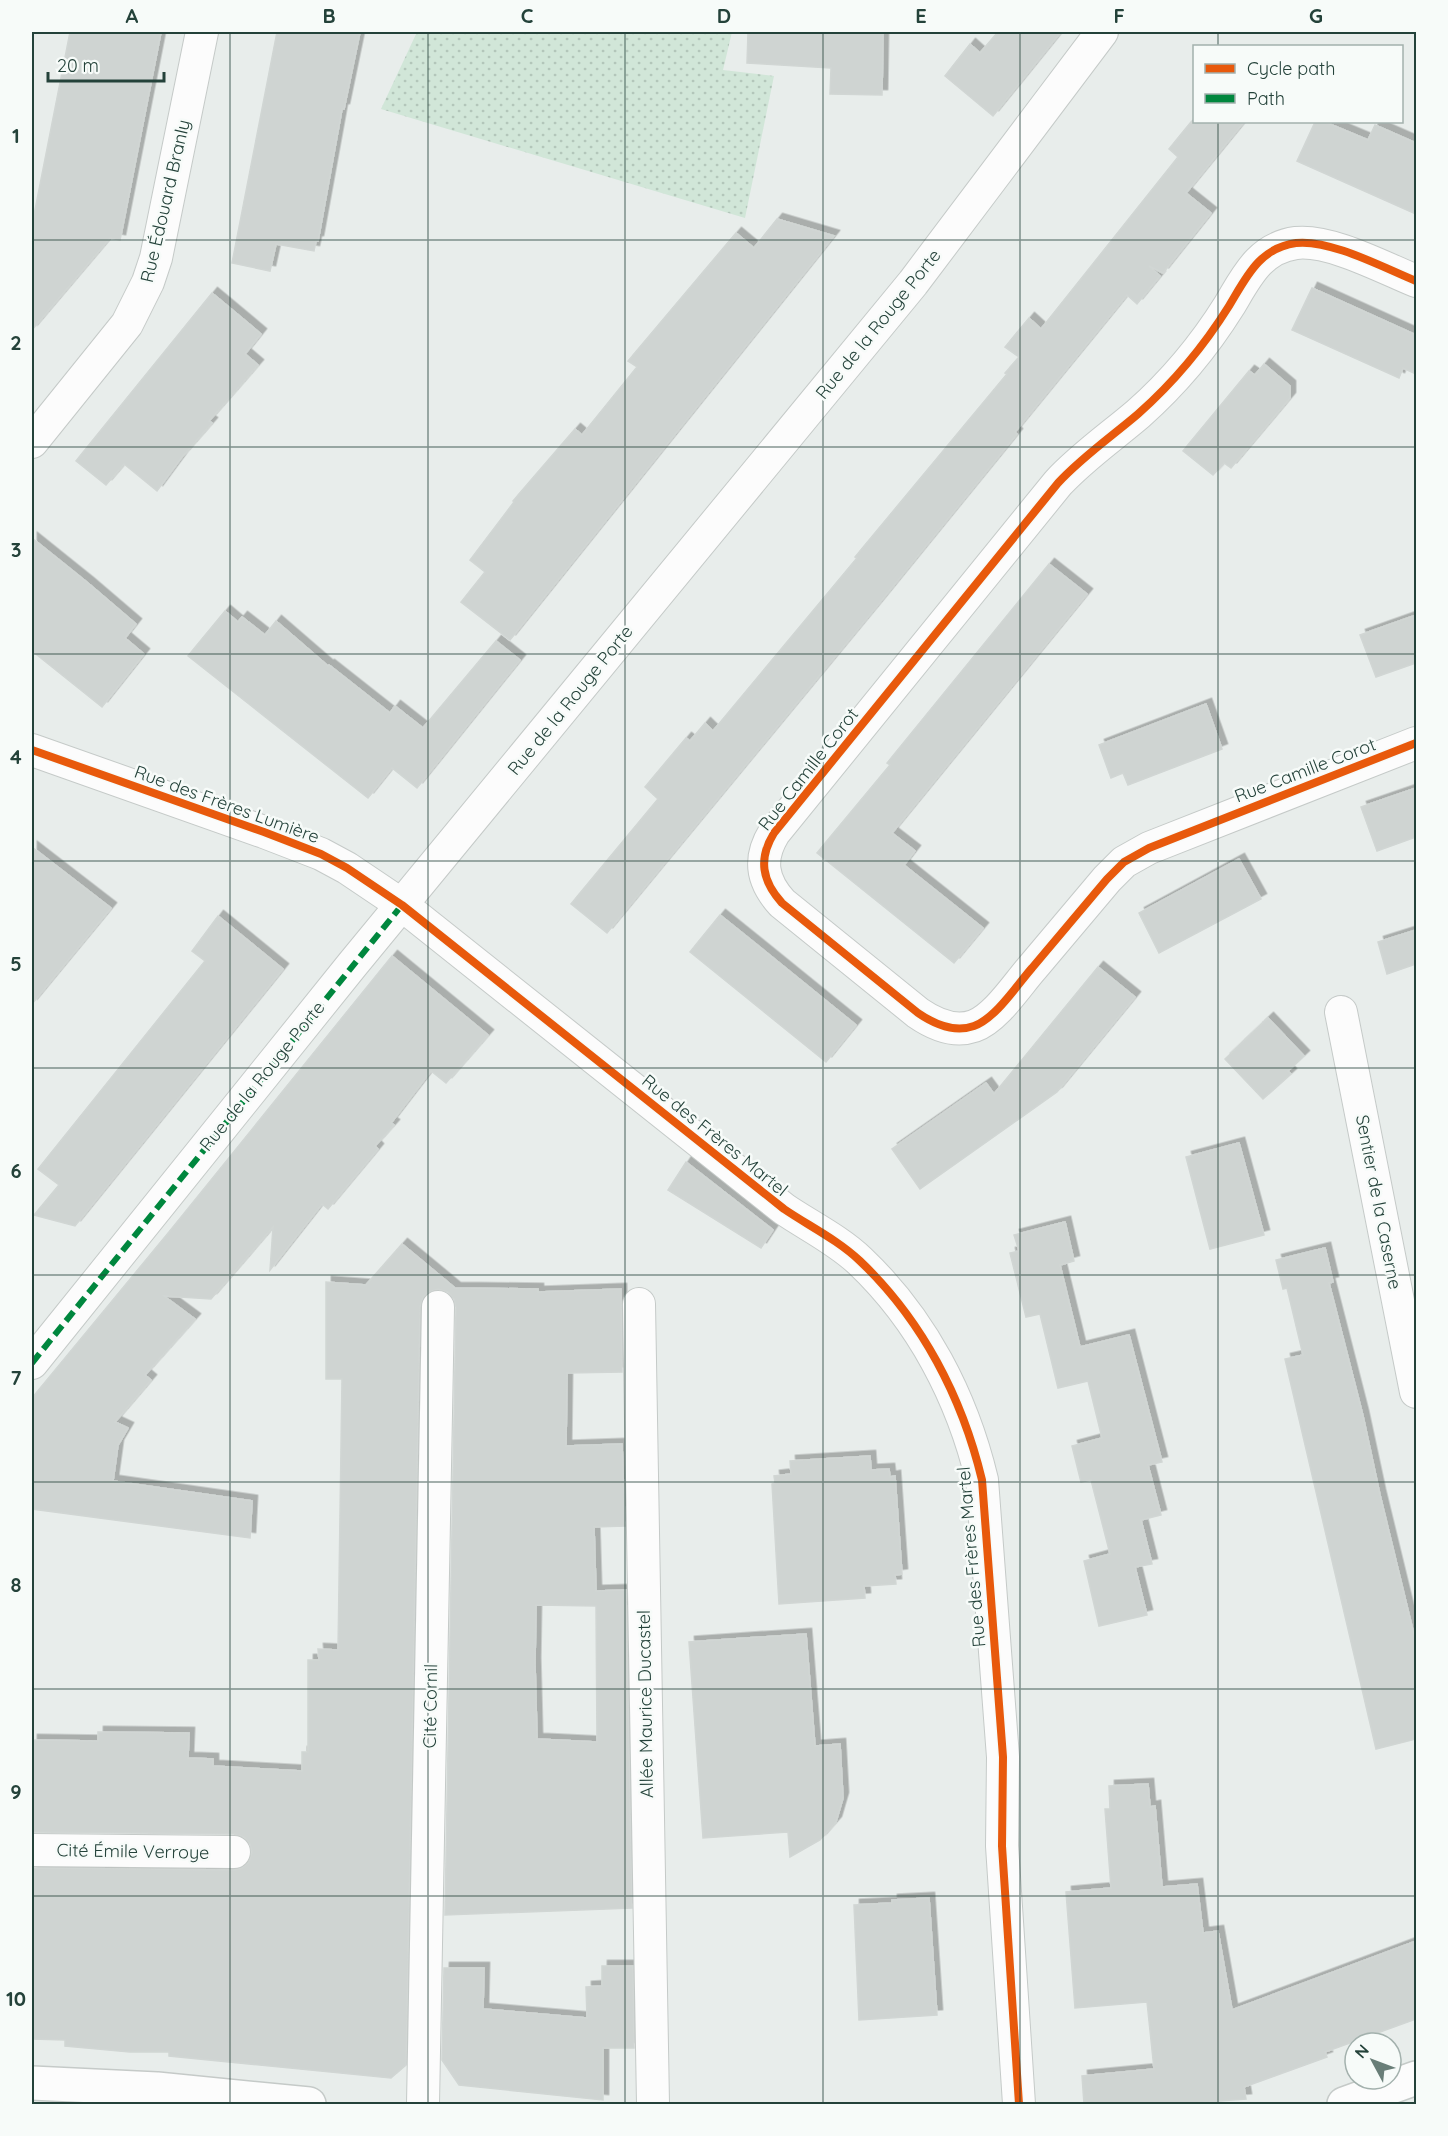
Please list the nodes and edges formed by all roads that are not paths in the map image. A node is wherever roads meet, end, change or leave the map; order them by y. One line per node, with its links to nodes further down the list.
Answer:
1 (202, 32): 4 (street, Rue Édouard Branly)
2 (1102, 32): 7 (street, Rue de la Rouge Porte)
3 (1416, 281): 5 (street, Rue Camille Corot)
4 (32, 442)
5 (1416, 742)
6 (32, 750): 7 (street, Rue des Frères Lumière)
7 (402, 905): 11 (street, Rue de la Rouge Porte); 20 (street, Rue des Frères Martel)
8 (1341, 1012): 12 (street, Sentier de la Caserne)
9 (639, 1304): 19 (street, Allée Maurice Ducastel)
10 (438, 1307): 18 (street, Cité Cornil)
11 (32, 1363)
12 (1416, 1392)
13 (32, 1850): 14 (street, Cité Émile Verroye)
14 (234, 1852)
15 (1416, 2078): 21 (street)
16 (32, 2083): 17 (street)
17 (309, 2104)
18 (423, 2104)
19 (653, 2104)
20 (1019, 2104)
21 (1344, 2104)

